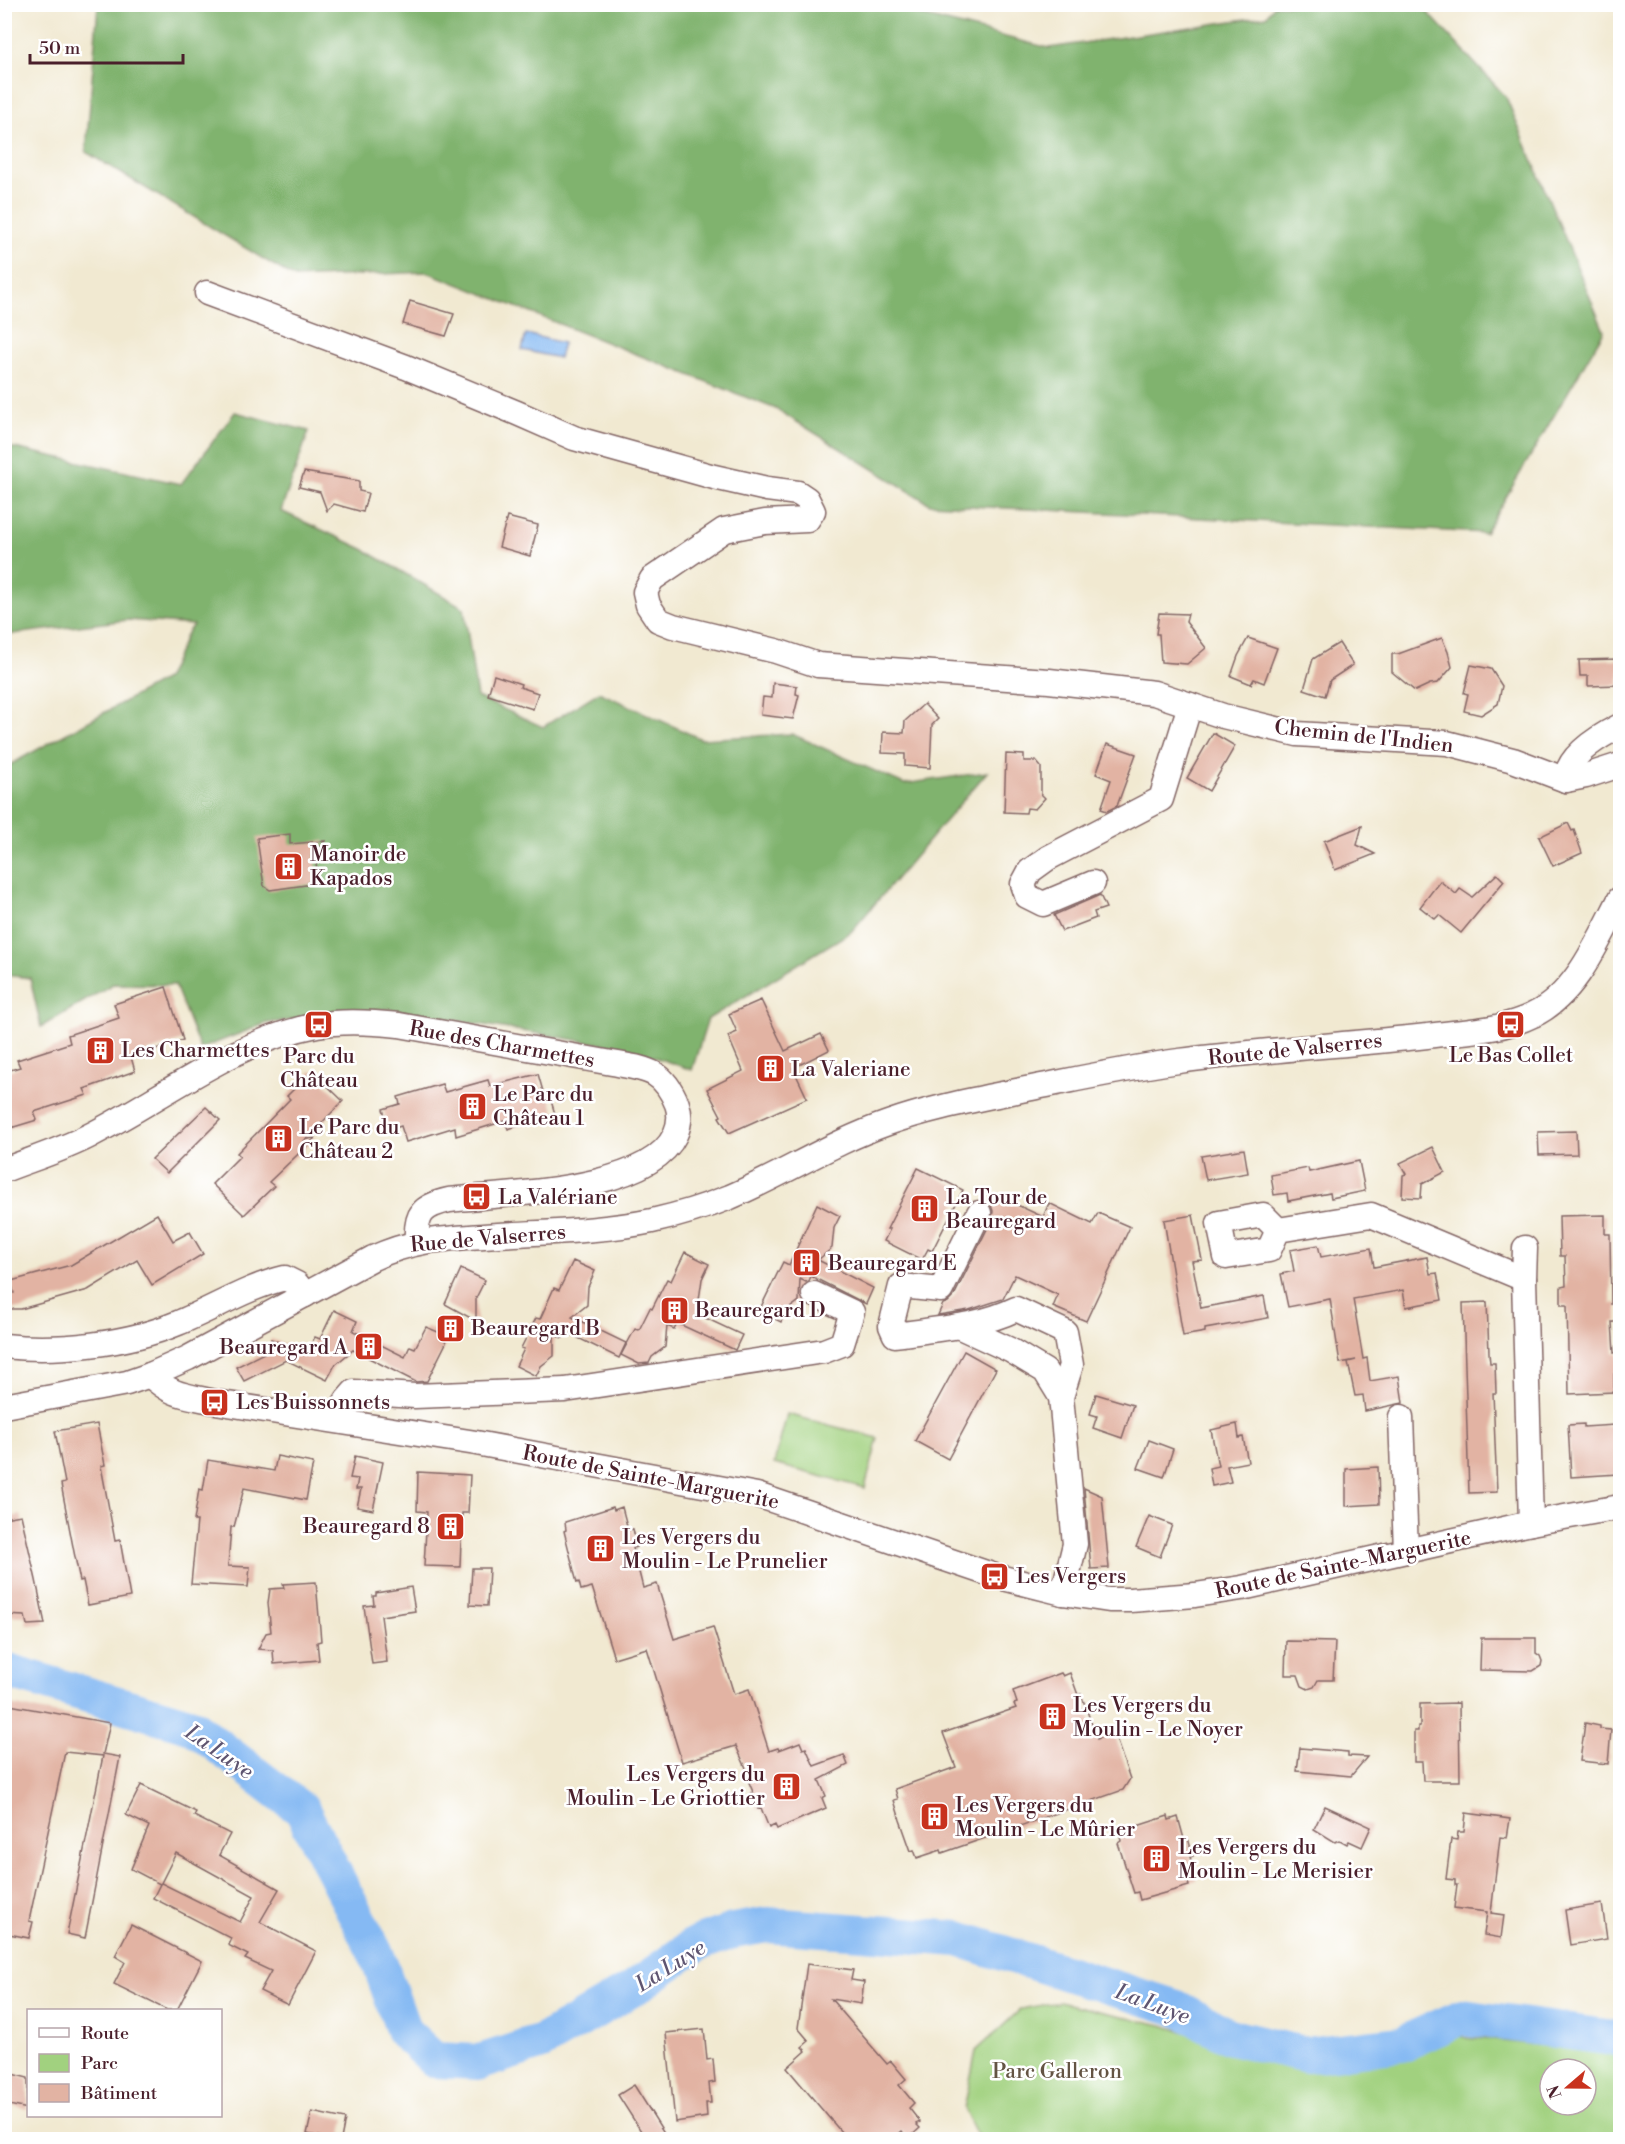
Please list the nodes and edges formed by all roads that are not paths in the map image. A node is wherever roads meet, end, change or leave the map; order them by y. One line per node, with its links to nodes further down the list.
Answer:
1 (207, 293): 2 (street, Chemin de l'Indien)
2 (1190, 705): 5 (street, Chemin de l'Indien); 6 (street)
3 (1620, 726): 5 (street)
4 (1620, 765): 5 (street)
5 (1566, 780)
6 (1093, 883)
7 (1620, 899): 8 (street, Route de Valserres)
8 (912, 1115): 12 (street, Rue de Valserres)
9 (4, 1170): 12 (street, Rue des Charmettes)
10 (979, 1213): 17 (street)
11 (1278, 1230): 14 (street)
12 (417, 1242): 16 (street, Rue de Valserres)
13 (1525, 1248): 14 (street)
14 (1524, 1279): 25 (street)
15 (814, 1294): 23 (street)
16 (305, 1295): 18 (street); 19 (street, Rue de Valserres)
17 (958, 1326): 20 (street); 20 (street)
18 (4, 1346)
19 (150, 1375): 21 (street, Rue de Valserres); 23 (street, Route de Sainte-Marguerite)
20 (1061, 1397): 27 (street)
21 (4, 1406)
22 (1401, 1417): 26 (street)
23 (335, 1419): 27 (street, Route de Sainte-Marguerite)
24 (1620, 1507): 25 (street, Route de Sainte-Marguerite)
25 (1531, 1523): 26 (street, Route de Sainte-Marguerite)
26 (1406, 1551): 27 (street, Route de Sainte-Marguerite)
27 (1063, 1593)

